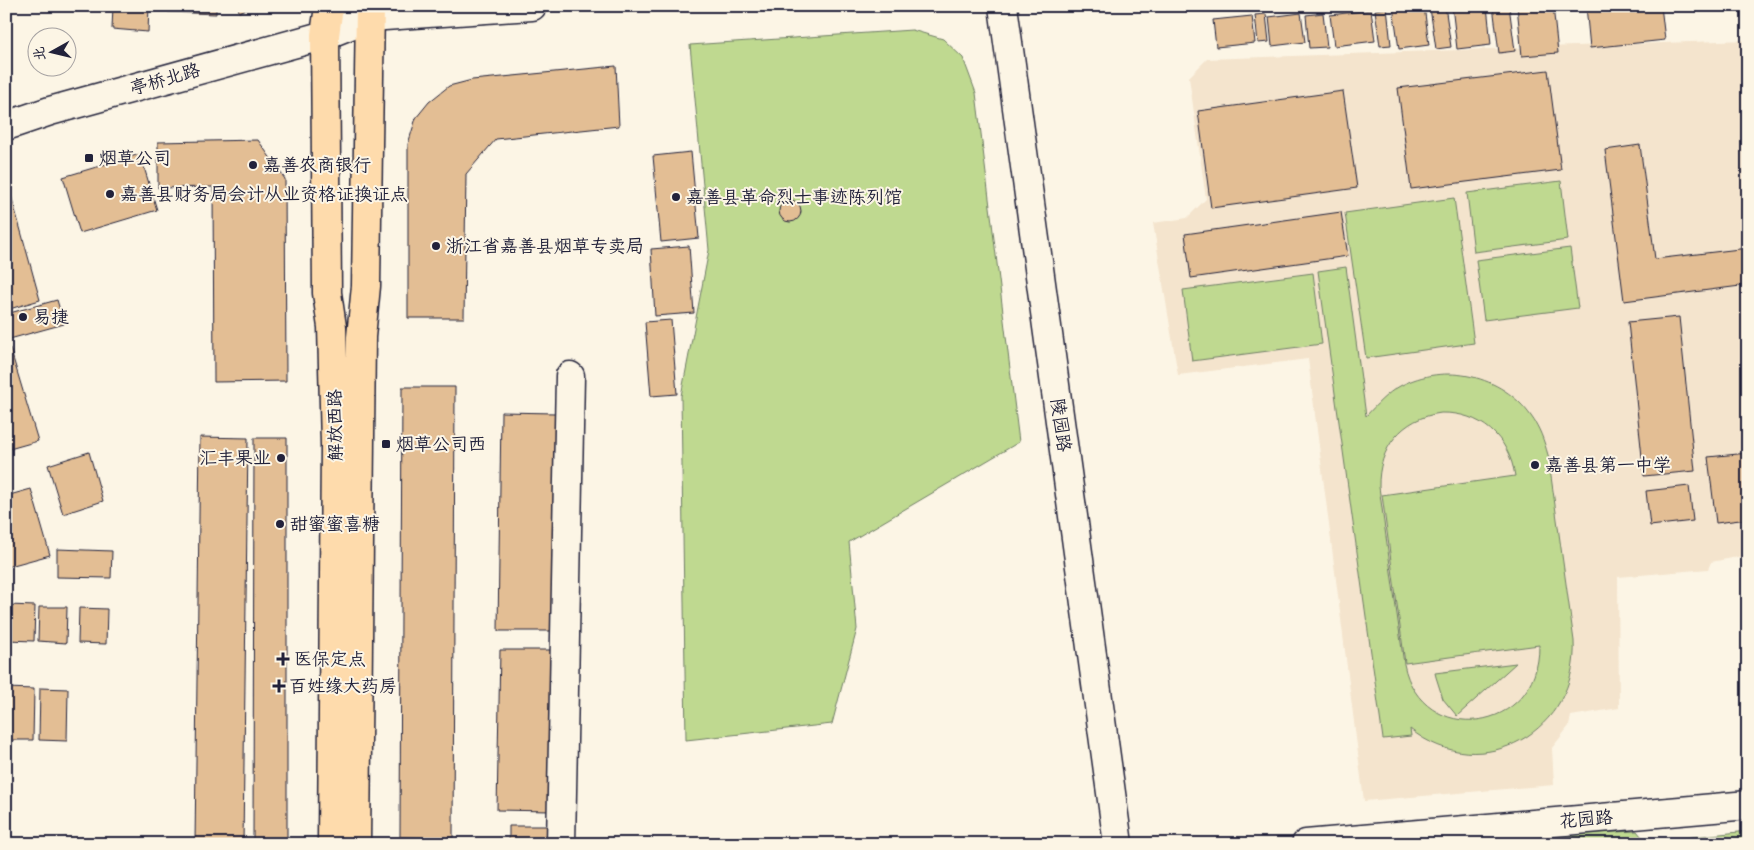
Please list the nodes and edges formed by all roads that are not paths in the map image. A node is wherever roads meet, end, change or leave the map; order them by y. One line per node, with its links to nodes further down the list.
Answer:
1 (329, 6): 5 (main road, 解放西路)
2 (532, 6): 4 (street, 亭桥北路)
3 (1003, 6): 12 (street, 陵园路)
4 (370, 12): 5 (street, 亭桥北路); 10 (main road, 解放西路)
5 (325, 35): 6 (street, 亭桥北路); 9 (main road, 解放西路)
6 (6, 126)
7 (570, 376): 11 (street)
8 (1748, 804): 13 (street, 花园路)
9 (332, 844)
10 (356, 844)
11 (560, 844)
12 (1118, 844)
13 (1306, 844)

